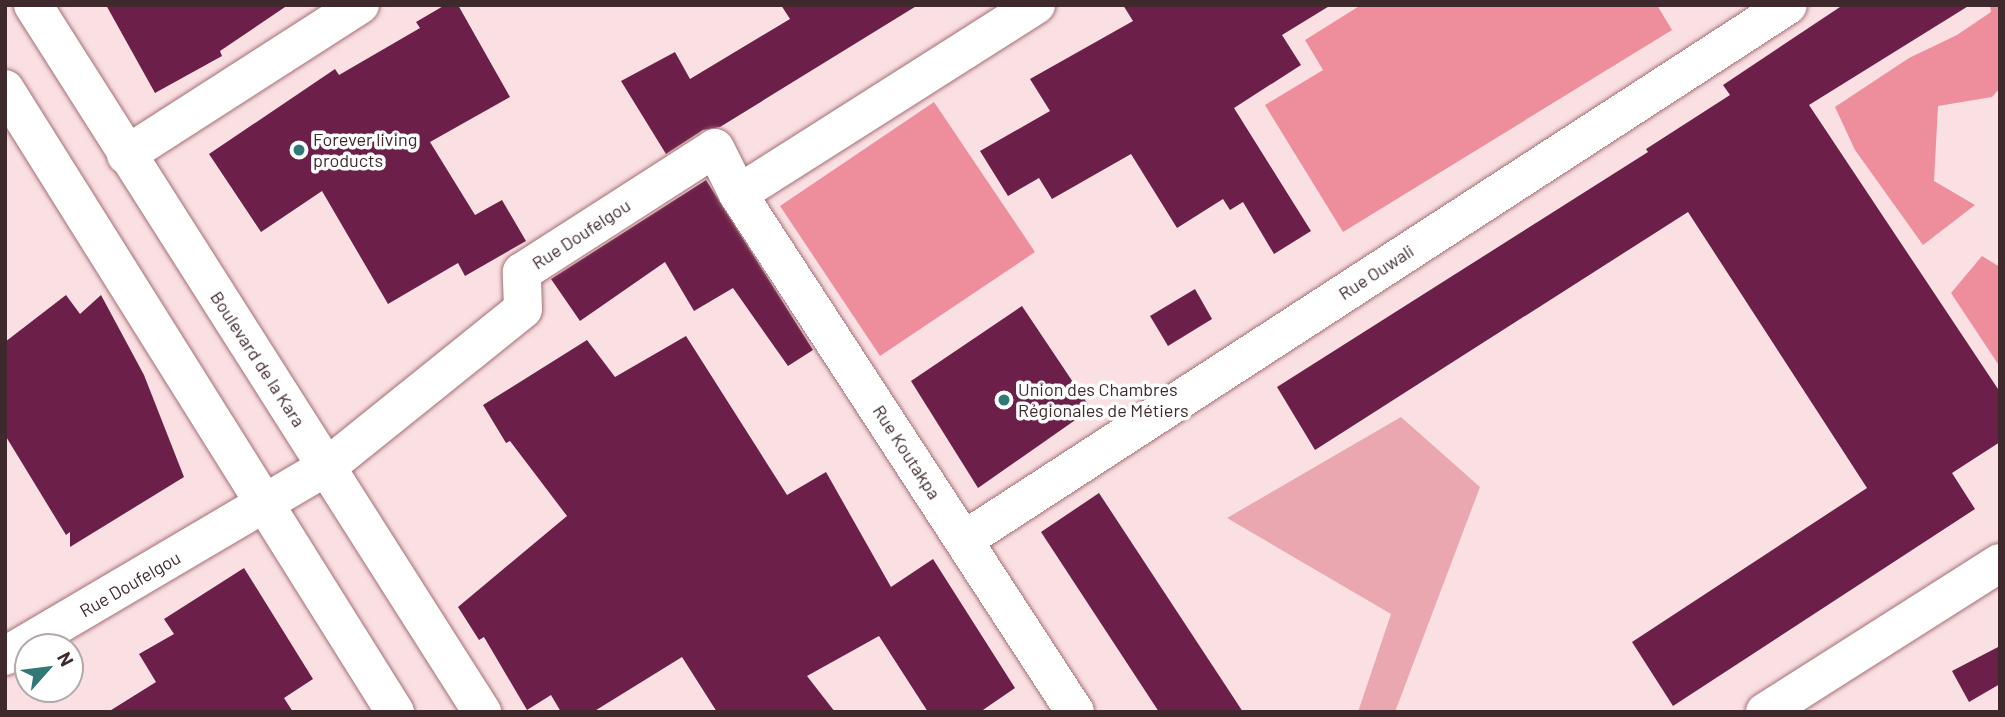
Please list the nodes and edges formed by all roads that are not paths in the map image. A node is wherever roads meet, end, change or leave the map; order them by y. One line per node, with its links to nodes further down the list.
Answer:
1 (33, 5): 6 (street, Boulevard de la Kara)
2 (360, 5): 6 (street)
3 (1036, 5): 7 (street)
4 (1788, 5): 10 (street, Rue Ouwali)
5 (5, 89): 9 (street)
6 (126, 155): 8 (street, Boulevard de la Kara)
7 (738, 194): 8 (street, Rue Doufelgou); 10 (street, Rue Koutakpa)
8 (328, 466): 9 (street, Rue Doufelgou); 14 (street, Boulevard de la Kara)
9 (266, 505): 12 (street, Rue Doufelgou); 13 (street)
10 (964, 540): 15 (street, Rue Koutakpa)
11 (2000, 562): 16 (street)
12 (5, 656)
13 (395, 712)
14 (482, 712)
15 (1074, 712)
16 (1765, 712)

